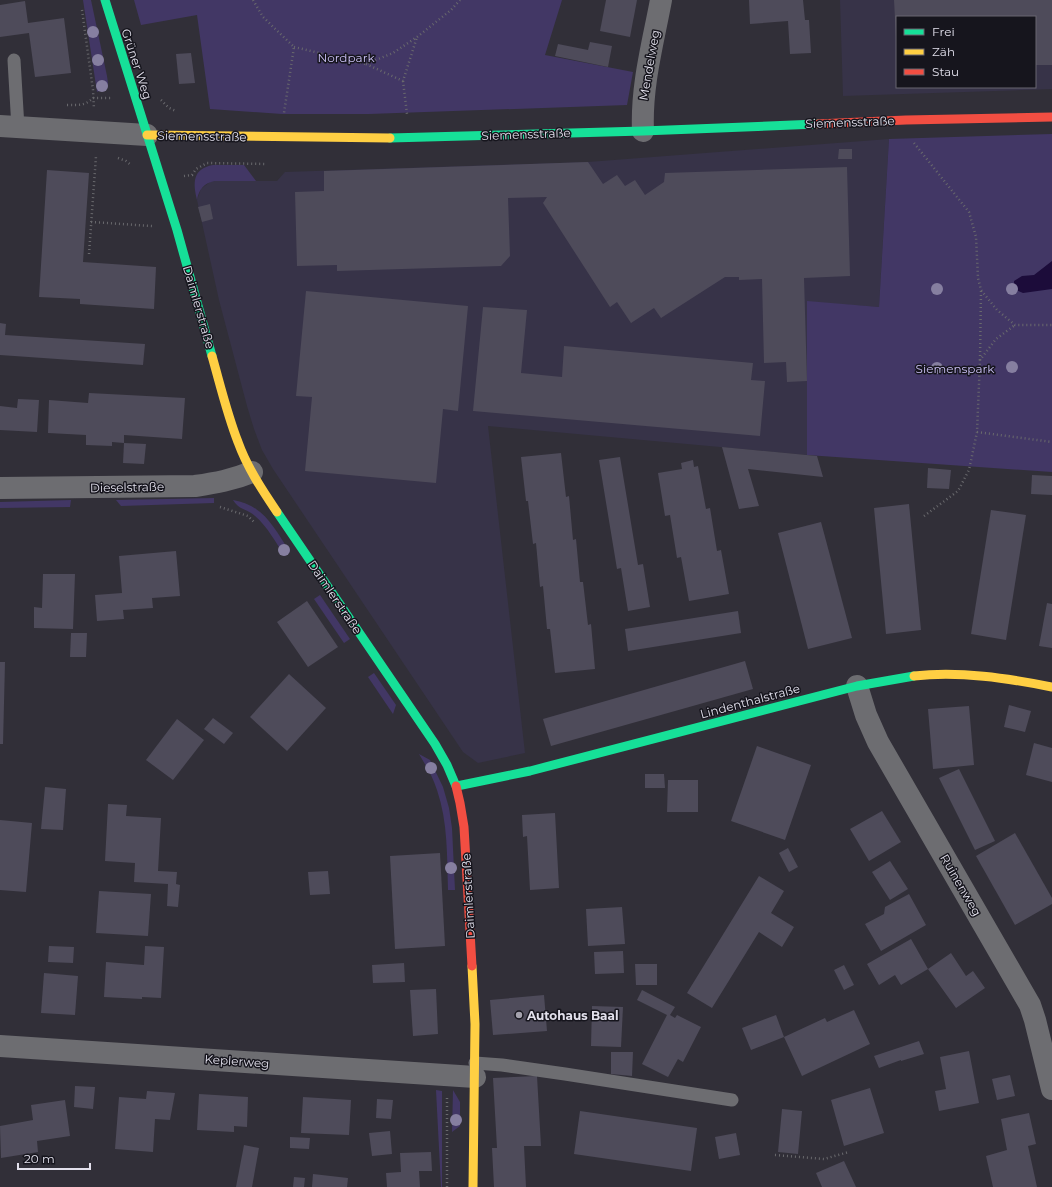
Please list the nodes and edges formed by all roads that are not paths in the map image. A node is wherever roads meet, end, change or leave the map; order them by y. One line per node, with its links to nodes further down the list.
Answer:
1 (105, 0): 7 (street, Grüner Weg)
2 (661, 0): 6 (street, Mendelweg)
3 (14, 60): 5 (lane)
4 (1052, 117): 6 (street, Siemensstraße)
5 (9, 127): 7 (street, Siemensstraße)
6 (643, 131): 7 (street, Siemensstraße)
7 (147, 135): 8 (street, Daimlerstraße)
8 (252, 472): 9 (street, Dieselstraße); 12 (street, Daimlerstraße)
9 (0, 488)
10 (857, 686): 11 (street, Lindenthalstraße); 12 (street, Lindenthalstraße); 15 (street, Ruinenweg)
11 (1052, 687)
12 (457, 786): 14 (street, Daimlerstraße)
13 (0, 1046): 14 (street, Keplerweg)
14 (475, 1070): 16 (lane); 17 (street, Daimlerstraße)
15 (1052, 1089)
16 (732, 1100)
17 (473, 1187)

